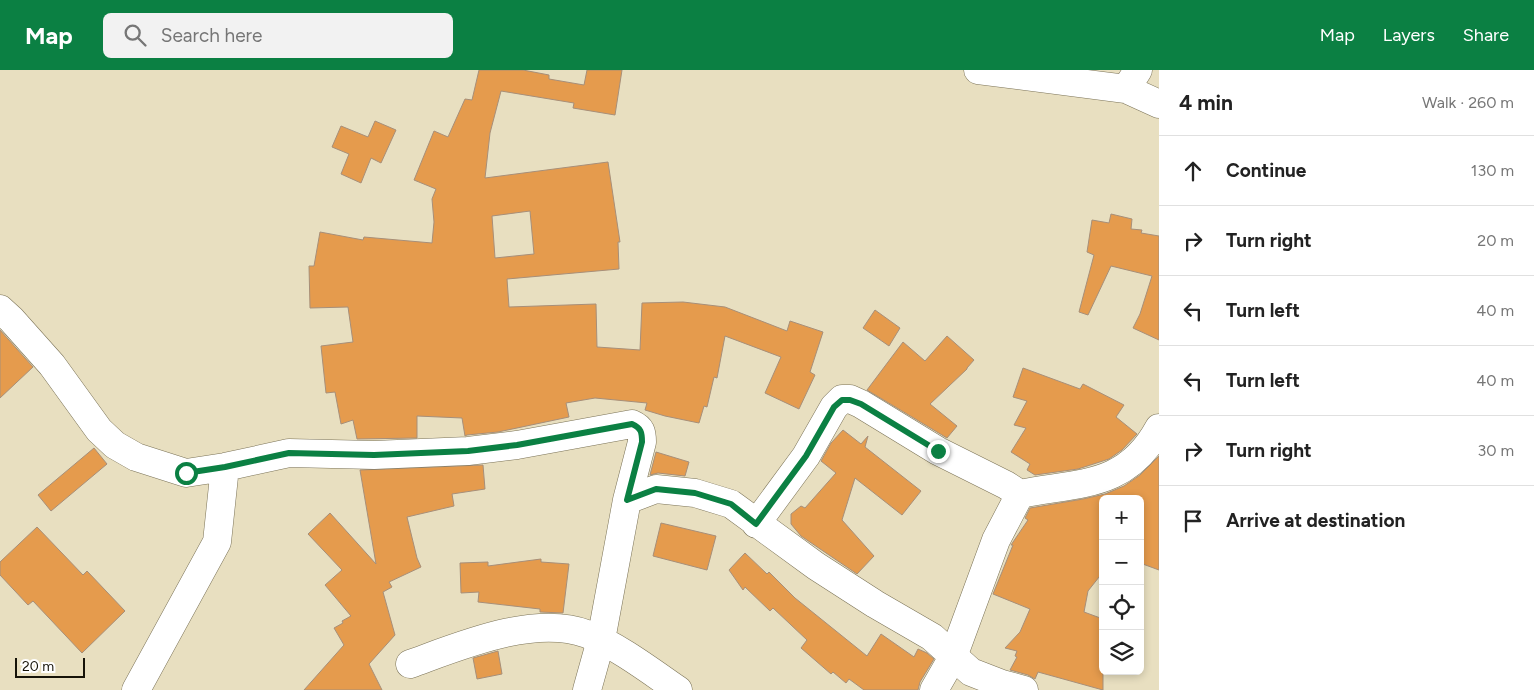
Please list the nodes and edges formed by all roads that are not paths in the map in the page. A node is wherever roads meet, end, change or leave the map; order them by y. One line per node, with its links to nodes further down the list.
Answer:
1 (978, 70): 2 (street)
2 (1132, 79): 3 (street)
3 (1159, 104)
4 (0, 309): 6 (street)
5 (1159, 428): 7 (street)
6 (225, 467): 8 (street); 13 (street)
7 (1020, 494): 9 (street); 11 (street)
8 (627, 500): 9 (street); 10 (street)
9 (756, 524): 11 (street)
10 (601, 640): 12 (street); 14 (street); 15 (street)
11 (953, 657): 16 (street); 17 (street)
12 (410, 664)
13 (136, 690)
14 (587, 690)
15 (678, 690)
16 (934, 690)
17 (1024, 690)

